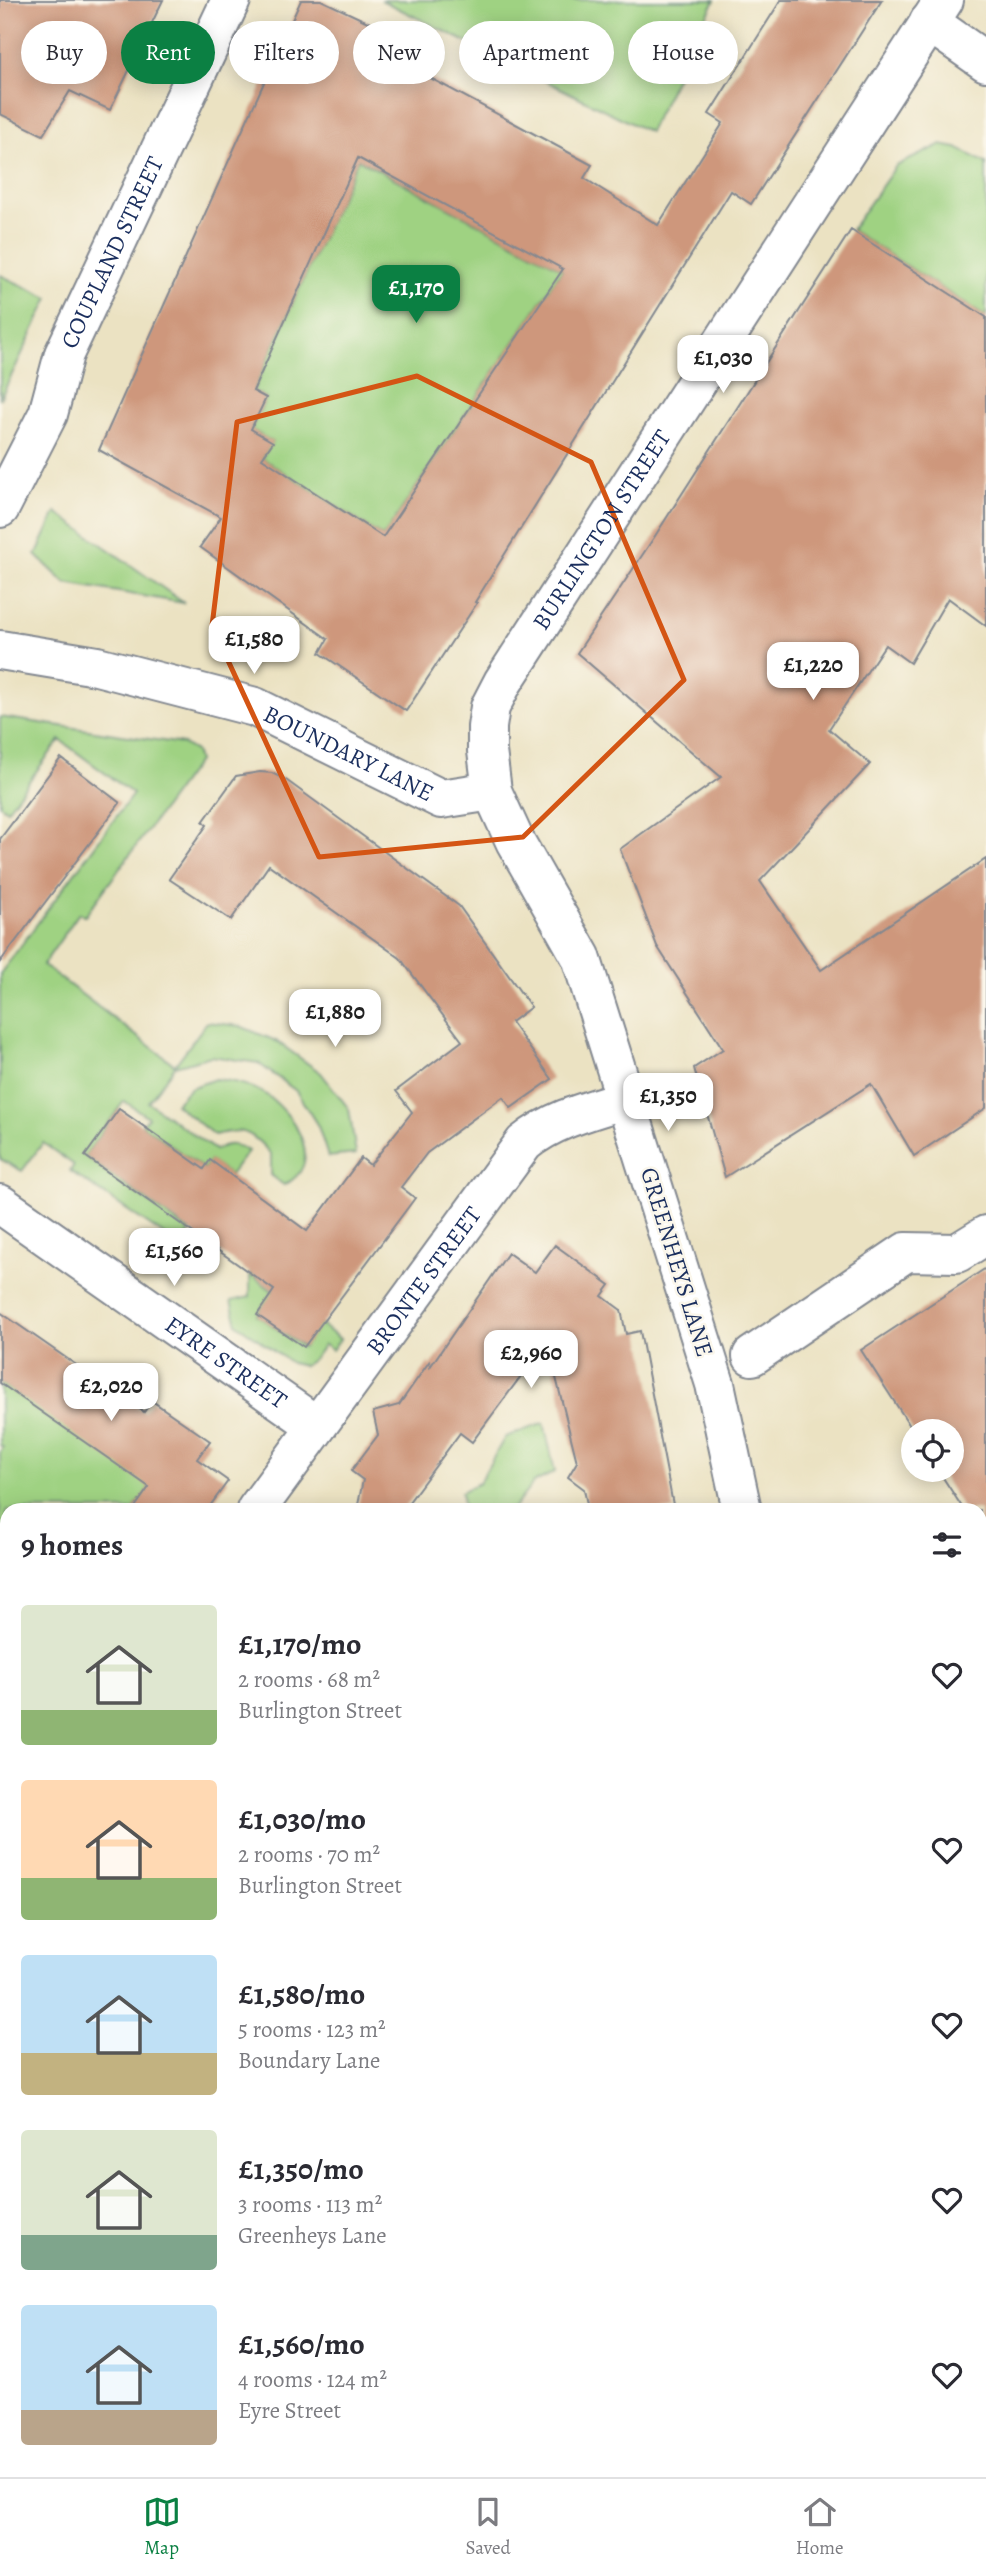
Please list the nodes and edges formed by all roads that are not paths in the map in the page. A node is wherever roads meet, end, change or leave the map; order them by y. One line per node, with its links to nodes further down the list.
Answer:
1 (231, 0): 4 (street, COUPLAND STREET)
2 (936, 11): 3 (street); 6 (street, BURLINGTON STREET)
3 (986, 62)
4 (0, 508)
5 (0, 650): 6 (street, BOUNDARY LANE)
6 (492, 791): 7 (street, GREENHEYS LANE)
7 (626, 1099): 11 (street, BRONTE STREET); 13 (street, GREENHEYS LANE)
8 (0, 1203): 11 (street, EYRE STREET)
9 (986, 1235): 10 (street)
10 (752, 1356)
11 (317, 1426): 12 (street, BRONTE STREET)
12 (261, 1503)
13 (741, 1503)

